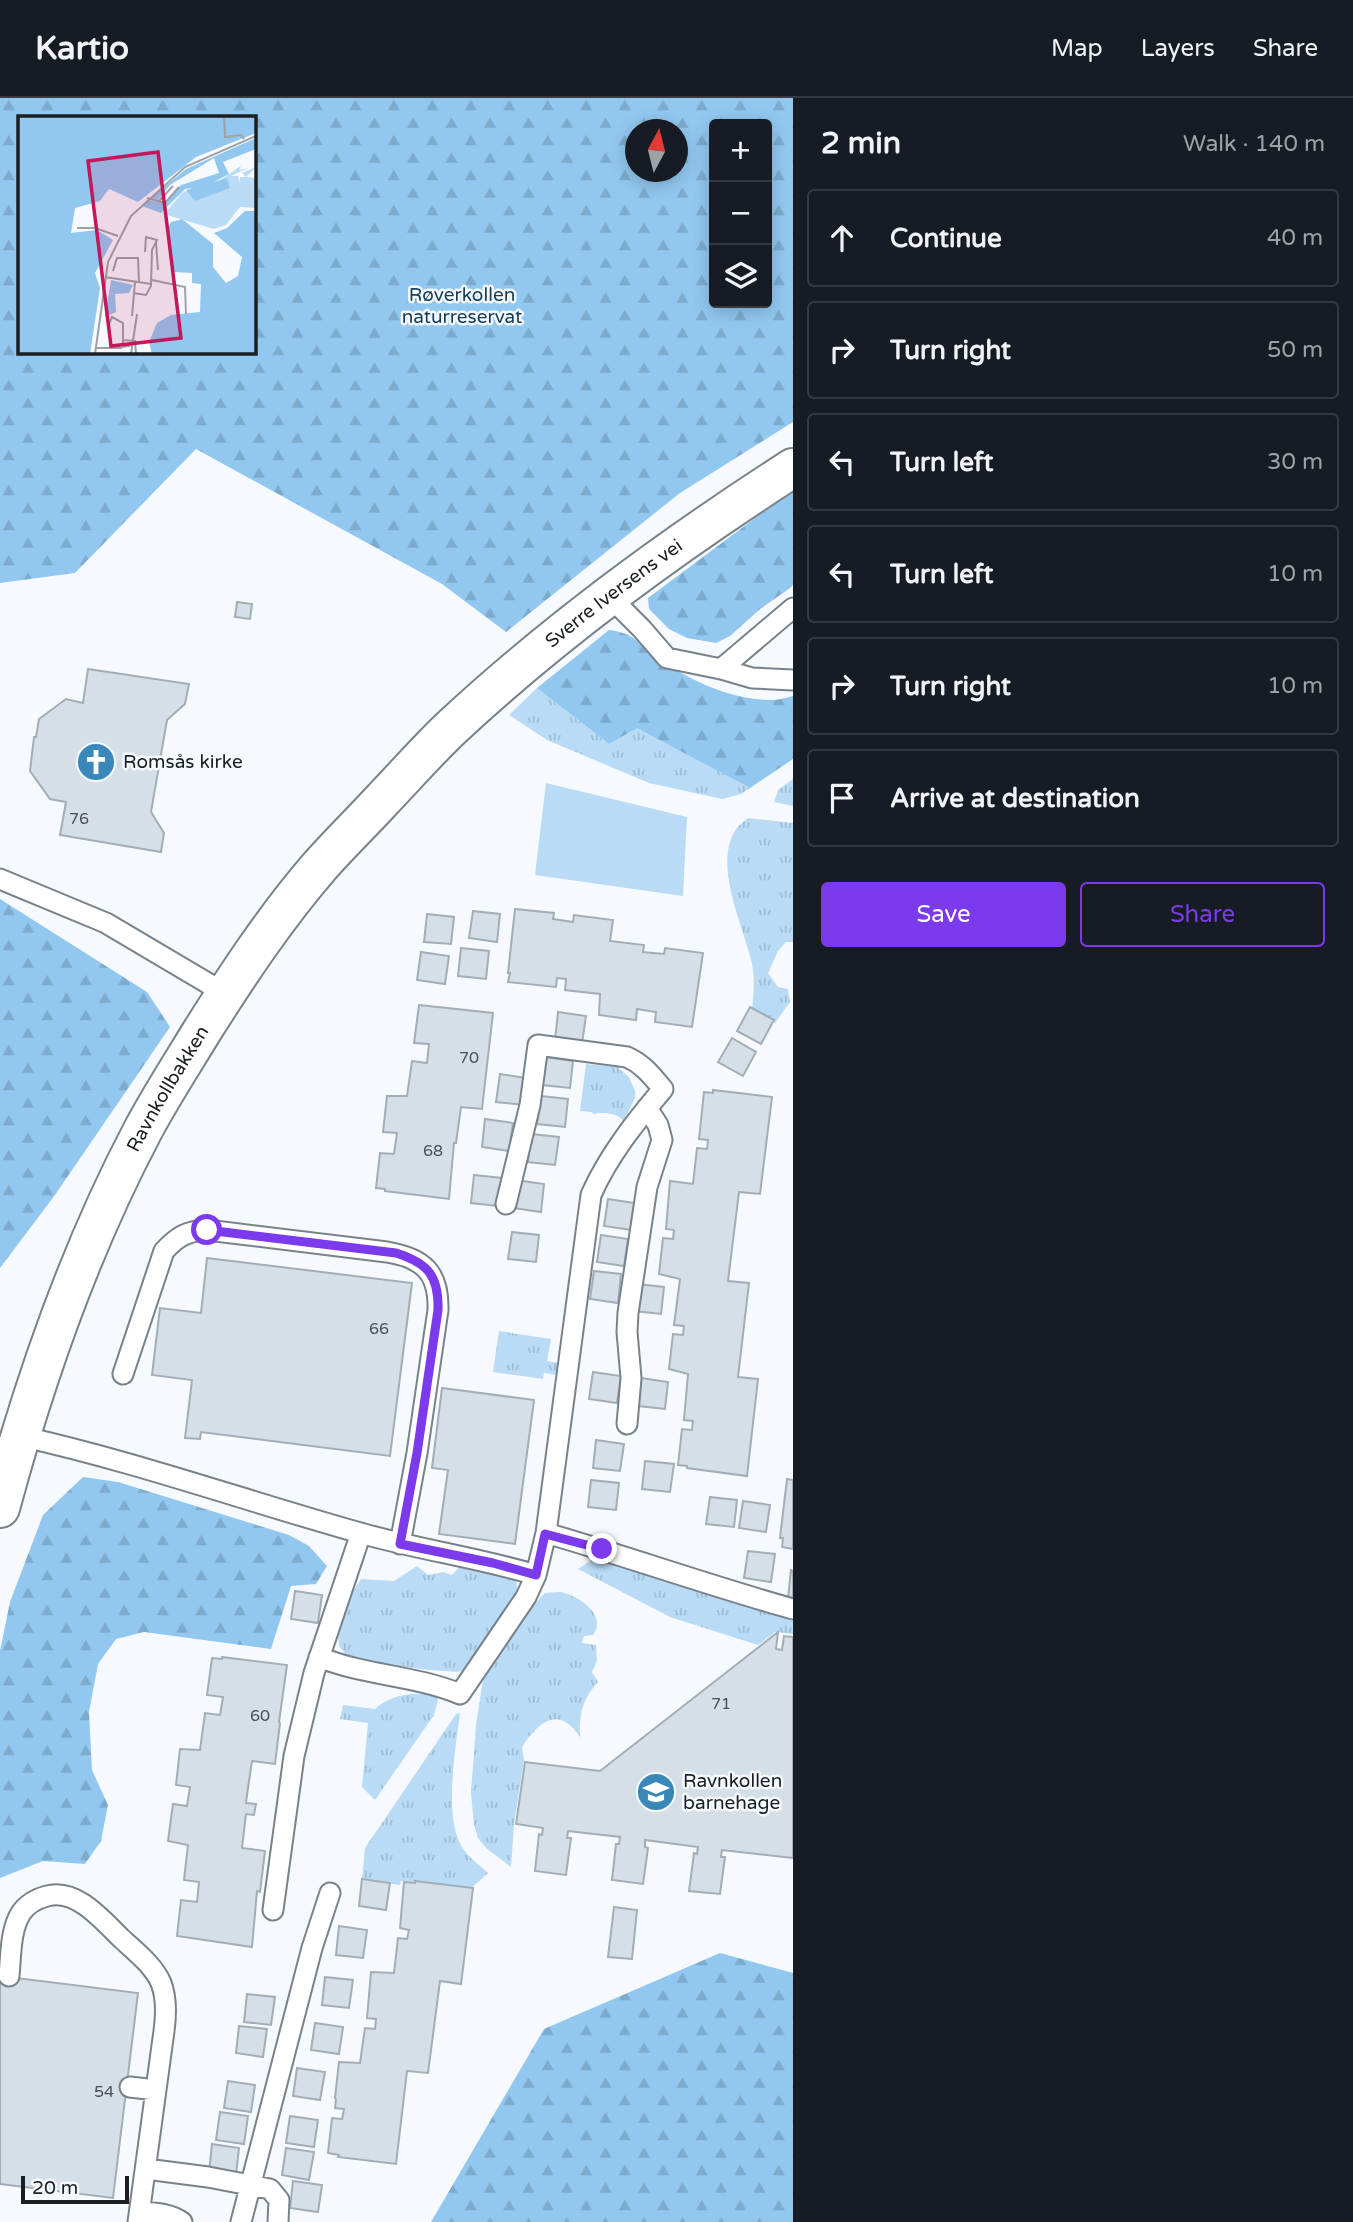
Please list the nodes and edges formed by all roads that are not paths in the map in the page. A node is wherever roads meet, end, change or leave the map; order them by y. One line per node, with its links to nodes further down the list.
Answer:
1 (793, 468): 2 (street, Sverre Iversens vei)
2 (610, 597): 4 (lane); 6 (street, Sverre Iversens vei)
3 (793, 608): 4 (lane)
4 (720, 668): 5 (lane)
5 (793, 680)
6 (446, 733): 8 (street, Ravnkollbakken)
7 (0, 879): 8 (lane)
8 (226, 994): 13 (street, Ravnkollbakken)
9 (647, 1108): 10 (lane); 12 (lane); 16 (lane)
10 (506, 1204)
11 (123, 1374): 17 (lane)
12 (627, 1424)
13 (20, 1436): 14 (street, Ravnkollbakken); 15 (lane)
14 (0, 1508)
15 (361, 1533): 17 (lane); 20 (lane)
16 (545, 1534): 18 (lane); 19 (lane)
17 (400, 1544): 18 (lane)
18 (536, 1575): 20 (lane)
19 (793, 1609)
20 (319, 1657): 22 (lane)
21 (330, 1893): 27 (lane)
22 (273, 1910)
23 (9, 1976): 25 (lane)
24 (130, 2087): 25 (lane)
25 (156, 2090): 26 (lane)
26 (146, 2169): 27 (lane); 28 (lane)
27 (250, 2184): 30 (lane); 31 (lane)
28 (139, 2217): 29 (lane)
29 (182, 2222)
30 (241, 2222)
31 (278, 2222)

